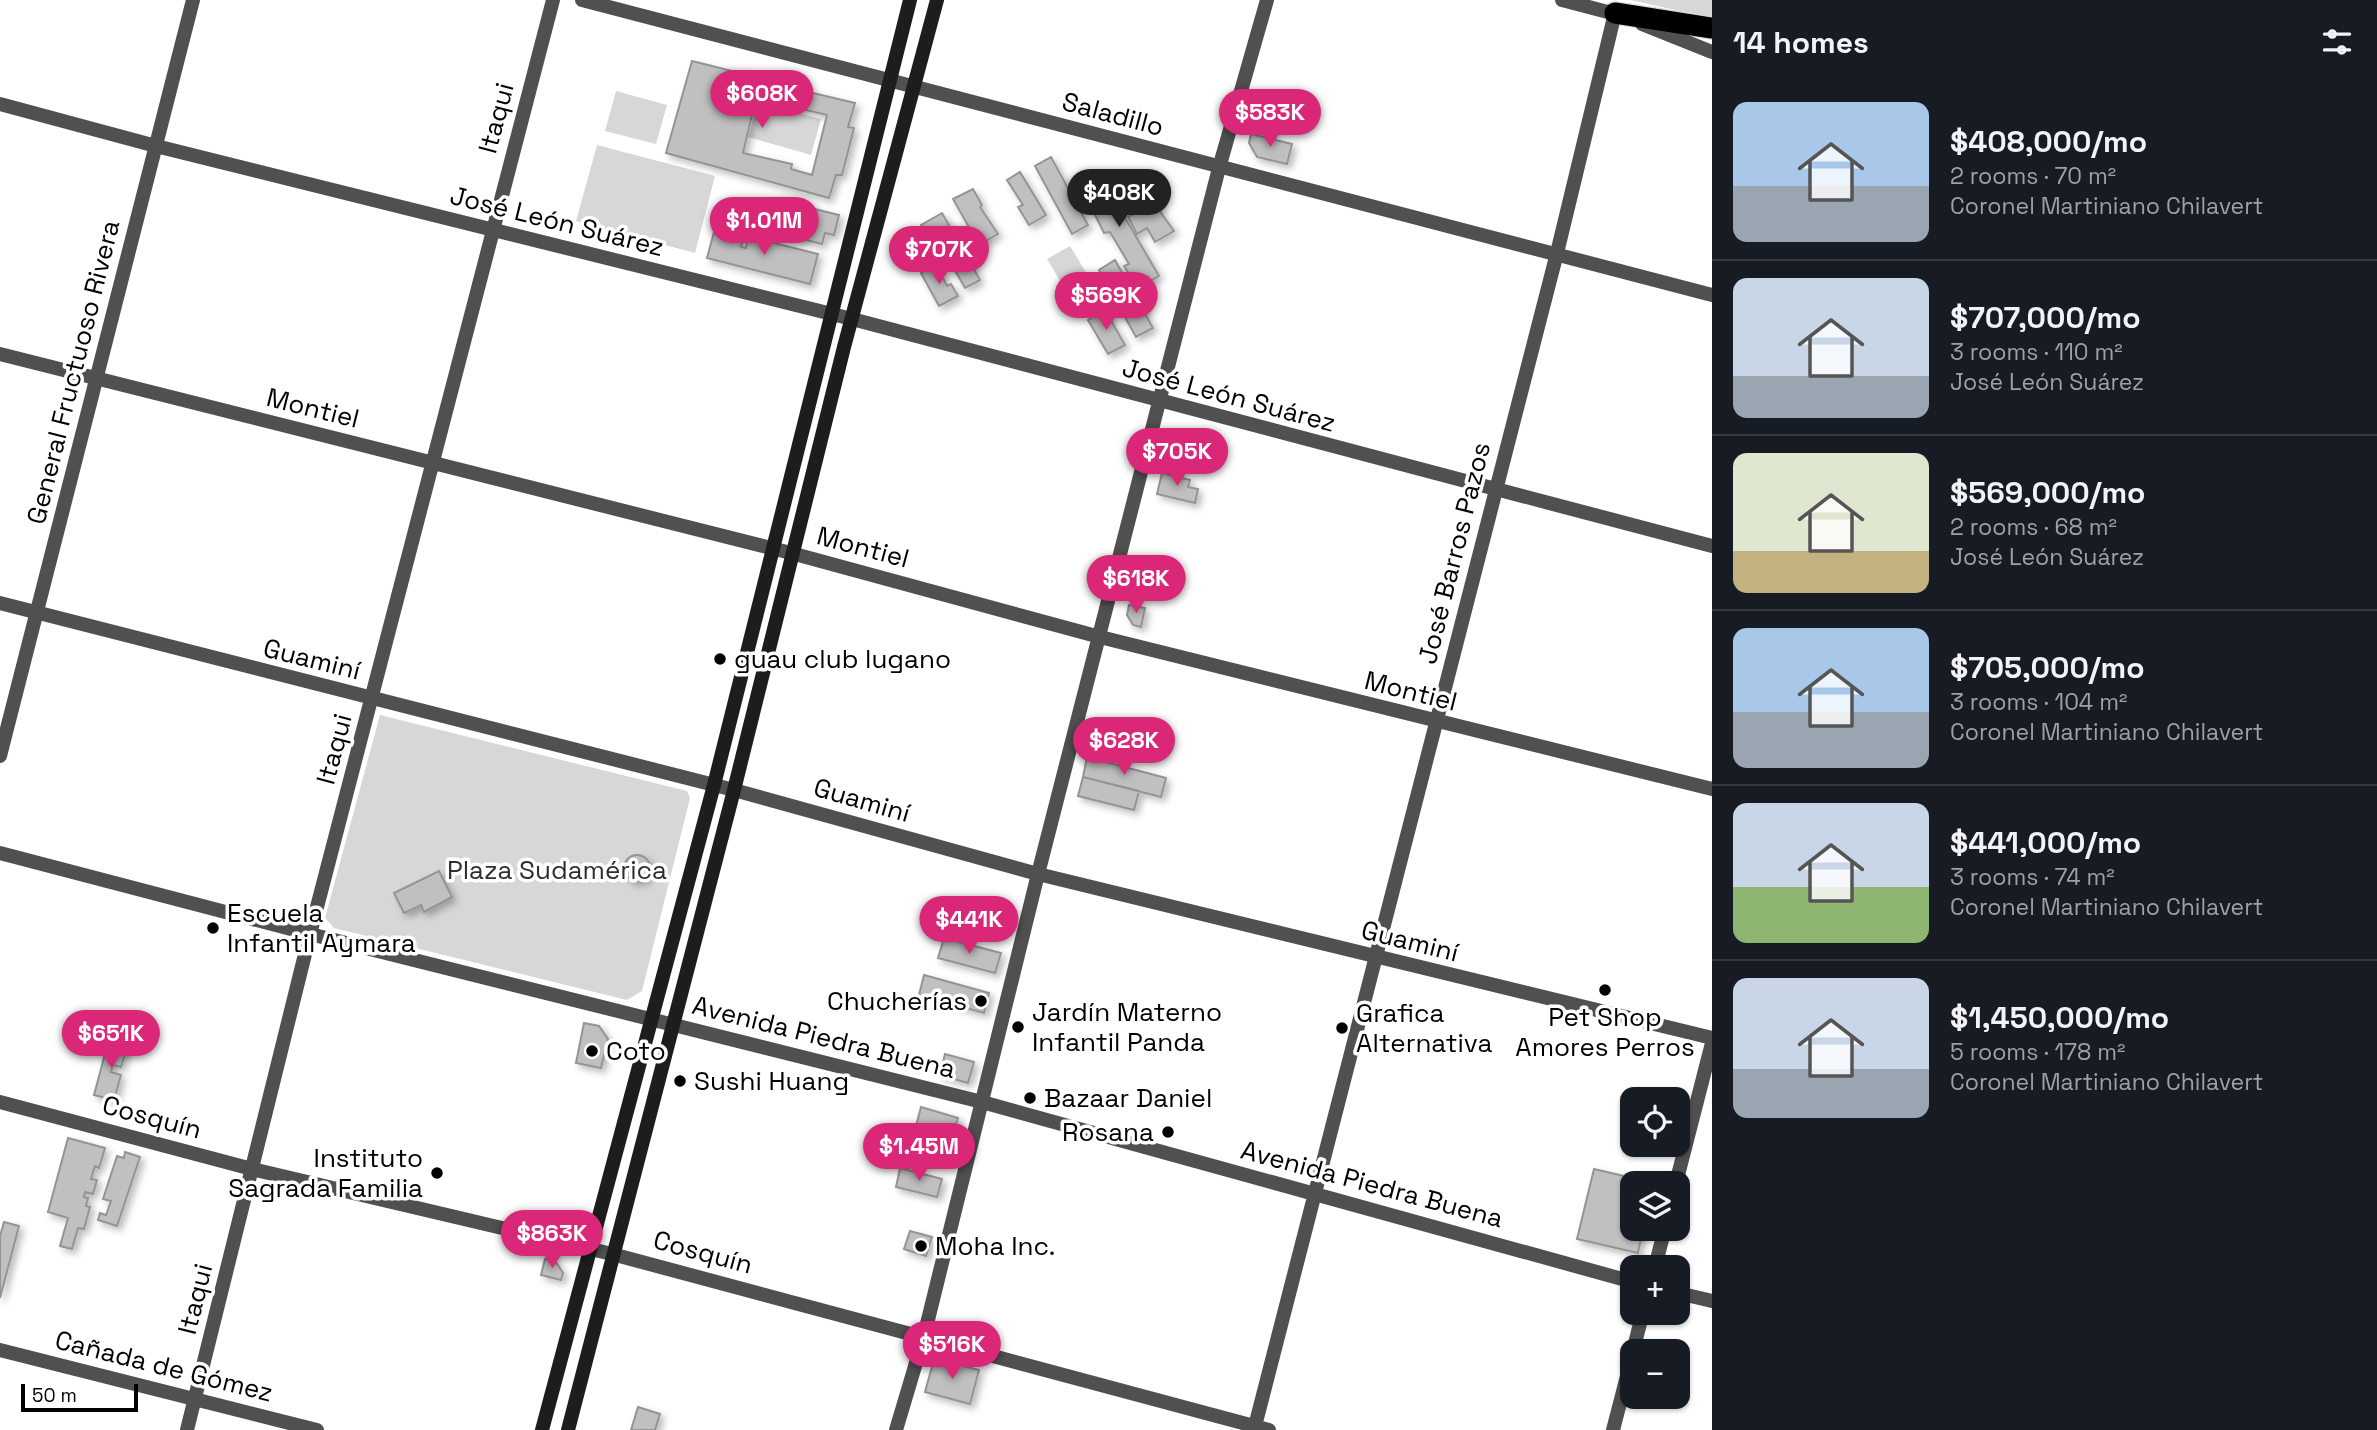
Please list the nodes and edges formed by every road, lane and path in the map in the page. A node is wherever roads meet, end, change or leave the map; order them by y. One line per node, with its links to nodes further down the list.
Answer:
1 (193, 0): 14 (street, General Fructuoso Rivera)
2 (553, 0): 16 (street, Itaqui)
3 (582, 0): 11 (street, Saladillo)
4 (910, 0): 11 (main road)
5 (937, 0): 12 (main road)
6 (1267, 0): 15 (street)
7 (1562, 0): 8 (street)
8 (1615, 13): 9 (highway); 10 (street); 17 (street, José Barros Pazos)
9 (1712, 28)
10 (1712, 51)
11 (891, 80): 12 (street, Saladillo); 19 (main road)
12 (915, 86): 15 (street, Saladillo); 20 (main road)
13 (0, 104): 14 (street, José León Suárez)
14 (156, 146): 16 (street, José León Suárez); 22 (street, General Fructuoso Rivera)
15 (1219, 168): 17 (street, Saladillo); 23 (street)
16 (491, 230): 19 (street, José León Suárez); 24 (street, Itaqui)
17 (1557, 253): 18 (street, Saladillo); 25 (street, José Barros Pazos)
18 (1712, 295)
19 (832, 314): 20 (street, José León Suárez); 27 (main road)
20 (852, 319): 23 (street, José León Suárez); 28 (main road)
21 (0, 354): 22 (street, Montiel)
22 (97, 378): 24 (street, Montiel); 30 (street, General Fructuoso Rivera)
23 (1160, 402): 25 (street, José León Suárez); 31 (street)
24 (432, 464): 27 (street, Montiel); 32 (street, Itaqui)
25 (1495, 489): 26 (street, José León Suárez); 33 (street, José Barros Pazos)
26 (1712, 547)
27 (772, 549): 28 (street, Montiel); 35 (main road)
28 (791, 553): 31 (street, Montiel); 37 (main road)
29 (0, 603): 30 (street, Guaminí)
30 (36, 613): 32 (street, Guaminí); 34 (street, General Fructuoso Rivera)
31 (1100, 638): 33 (street, Montiel); 39 (street)
32 (373, 700): 35 (street, Guaminí); 40 (street, Itaqui)
33 (1436, 723): 36 (street, Montiel); 41 (street, José Barros Pazos)
34 (0, 756)
35 (714, 785): 37 (street, Guaminí); 42 (main road)
36 (1712, 789)
37 (734, 790): 39 (street, Guaminí); 43 (main road)
38 (0, 853): 40 (street, Avenida Piedra Buena)
39 (1038, 874): 41 (street, Guaminí); 45 (street)
40 (310, 934): 42 (street, Avenida Piedra Buena); 47 (street, Itaqui)
41 (1375, 958): 44 (street, Guaminí); 49 (street, José Barros Pazos)
42 (651, 1020): 43 (street, Avenida Piedra Buena); 50 (main road)
43 (673, 1025): 45 (street, Avenida Piedra Buena); 51 (main road)
44 (1712, 1041): 48 (street)
45 (982, 1101): 49 (street, Avenida Piedra Buena); 55 (street)
46 (0, 1102): 47 (street, Cosquín)
47 (252, 1168): 50 (street, Cosquín); 57 (street, Itaqui)
48 (1679, 1171)
49 (1315, 1194): 52 (street, Avenida Piedra Buena); 59 (street, José Barros Pazos)
50 (589, 1249): 51 (street, Cosquín); 62 (main road)
51 (612, 1254): 55 (street, Cosquín); 63 (main road)
52 (1620, 1278)
53 (1690, 1296): 54 (street)
54 (1712, 1301)
55 (924, 1336): 59 (street, Cosquín); 64 (street)
56 (0, 1350): 57 (street, Cañada de Gómez)
57 (196, 1399): 60 (street, Itaqui); 61 (street, Cañada de Gómez)
58 (1620, 1403): 65 (street)
59 (1259, 1429)
60 (187, 1430)
61 (317, 1430)
62 (542, 1430)
63 (568, 1430)
64 (896, 1430)
65 (1613, 1430)

